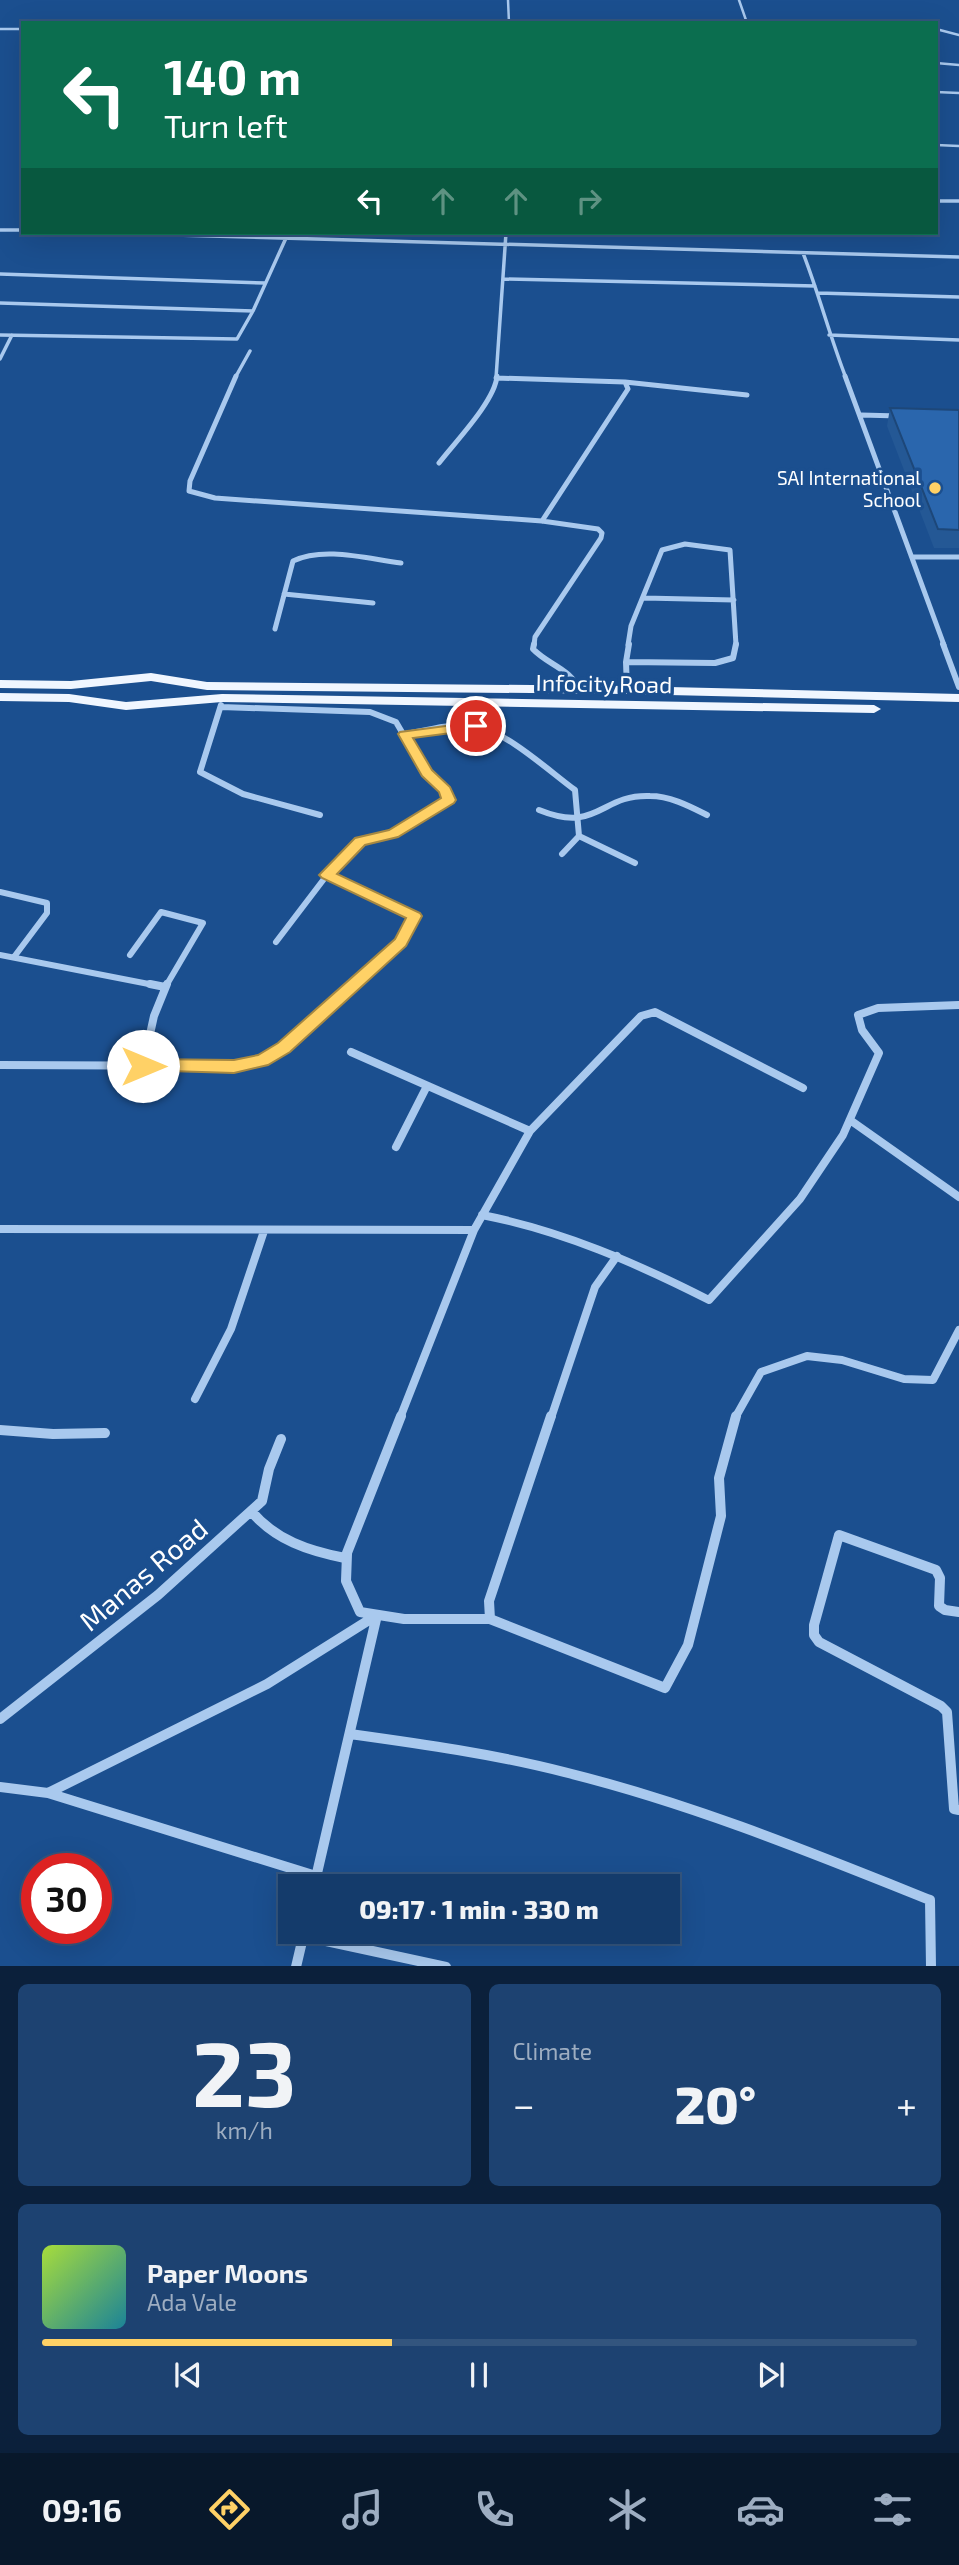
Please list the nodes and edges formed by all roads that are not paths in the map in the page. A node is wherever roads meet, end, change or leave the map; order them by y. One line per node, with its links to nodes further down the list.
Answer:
1 (508, 0): 3 (street)
2 (739, 0): 4 (street)
3 (509, 21)
4 (746, 21)
5 (0, 29): 6 (street)
6 (21, 29)
7 (938, 30): 8 (street)
8 (959, 35)
9 (938, 64): 10 (street)
10 (959, 65)
11 (938, 92): 12 (street)
12 (959, 93)
13 (938, 145): 14 (street)
14 (959, 146)
15 (938, 201): 16 (street)
16 (959, 201)
17 (0, 230): 18 (street)
18 (21, 230)
19 (163, 235): 21 (street)
20 (506, 235): 22 (street)
21 (286, 239): 22 (street); 27 (street)
22 (506, 245): 23 (street); 26 (street)
23 (803, 253): 24 (street); 28 (street)
24 (959, 257)
25 (0, 274): 27 (street)
26 (504, 279): 28 (street); 39 (street)
27 (265, 283): 32 (street)
28 (816, 286): 29 (street)
29 (818, 293): 30 (street); 35 (street)
30 (959, 297)
31 (0, 303): 32 (street)
32 (253, 311): 34 (street)
33 (0, 335): 34 (street)
34 (12, 335): 38 (street)
35 (829, 335): 36 (street); 42 (street)
36 (959, 340)
37 (250, 351): 45 (street)
38 (0, 359)
39 (496, 378): 40 (street); 44 (street)
40 (625, 382): 41 (street); 45 (street)
41 (747, 395)
42 (861, 415): 43 (street); 46 (street)
43 (910, 416)
44 (439, 463)
45 (542, 521): 57 (street)
46 (912, 557): 47 (street); 56 (street)
47 (959, 557)
48 (401, 563): 49 (street)
49 (284, 594): 52 (street); 53 (street)
50 (644, 598): 51 (street); 51 (street); 54 (street)
51 (734, 600): 54 (street)
52 (373, 603)
53 (275, 629)
54 (626, 662): 58 (street)
55 (0, 684): 59 (main road, Infocity Road)
56 (959, 687)
57 (579, 690): 58 (main road, Infocity Road); 60 (main road, Infocity Road)
58 (627, 691): 64 (main road, Infocity Road)
59 (70, 692): 60 (main road, Infocity Road); 60 (main road, Infocity Road); 61 (main road, Infocity Road)
60 (206, 692): 63 (main road, Infocity Road)
61 (0, 697)
62 (959, 698): 64 (main road, Infocity Road)
63 (222, 702): 64 (main road, Infocity Road); 66 (street); 68 (street)
64 (837, 703): 65 (main road, Infocity Road)
65 (959, 710)
66 (405, 734): 70 (street); 74 (street)
67 (539, 810): 70 (street)
68 (320, 815)
69 (707, 815): 70 (street)
70 (578, 821): 71 (street)
71 (579, 835): 72 (street); 73 (street)
72 (562, 854)
73 (635, 863)
74 (327, 875): 76 (street); 84 (street)
75 (0, 892): 79 (street)
76 (276, 942)
77 (0, 955): 79 (street)
78 (130, 955): 80 (street)
79 (14, 957): 80 (street)
80 (165, 987): 84 (street)
81 (959, 1005): 87 (street)
82 (351, 1052): 85 (street)
83 (0, 1065): 84 (street)
84 (143, 1066)
85 (427, 1086): 88 (street); 89 (street)
86 (803, 1088): 88 (street)
87 (850, 1120): 90 (street); 95 (street)
88 (530, 1131): 91 (street)
89 (396, 1147)
90 (959, 1197)
91 (482, 1215): 94 (street); 95 (street)
92 (0, 1229): 93 (street)
93 (264, 1230): 94 (street); 97 (street)
94 (474, 1230): 102 (street)
95 (617, 1256): 105 (street)
96 (959, 1330): 105 (street)
97 (195, 1399)
98 (0, 1430): 99 (street)
99 (105, 1433)
100 (281, 1439): 101 (street, Manas Road)
101 (251, 1511): 102 (street); 106 (street, Manas Road)
102 (347, 1553): 104 (street)
103 (959, 1612): 110 (street)
104 (377, 1615): 105 (street); 107 (street); 109 (street)
105 (490, 1619)
106 (0, 1719)
107 (350, 1734): 112 (street); 117 (street)
108 (0, 1787): 109 (street)
109 (48, 1793): 111 (street)
110 (959, 1810)
111 (294, 1874)
112 (317, 1874)
113 (301, 1944): 115 (street)
114 (348, 1944): 116 (street)
115 (296, 1966)
116 (446, 1966)
117 (931, 1966)

